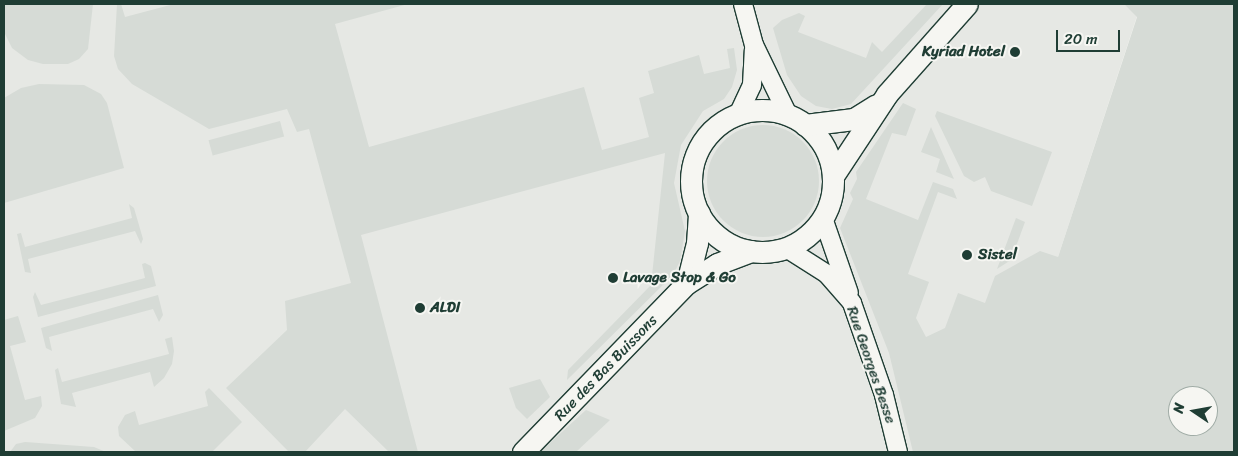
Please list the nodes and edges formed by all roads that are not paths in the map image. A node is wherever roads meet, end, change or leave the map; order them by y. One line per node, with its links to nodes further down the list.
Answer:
1 (743, 4): 3 (street)
2 (967, 4): 4 (street)
3 (754, 45): 5 (street); 6 (street)
4 (886, 94): 6 (street); 7 (street)
5 (738, 115): 6 (street); 8 (street)
6 (797, 120): 7 (street)
7 (833, 176): 9 (street)
8 (699, 213): 11 (street); 12 (street)
9 (823, 218): 10 (street); 13 (street)
10 (786, 248): 11 (street); 13 (street, Rue Georges Besse)
11 (750, 251): 12 (street, Rue des Bas Buissons)
12 (687, 283): 14 (street, Rue des Bas Buissons)
13 (852, 303): 15 (street, Rue Georges Besse)
14 (523, 452)
15 (898, 452)

